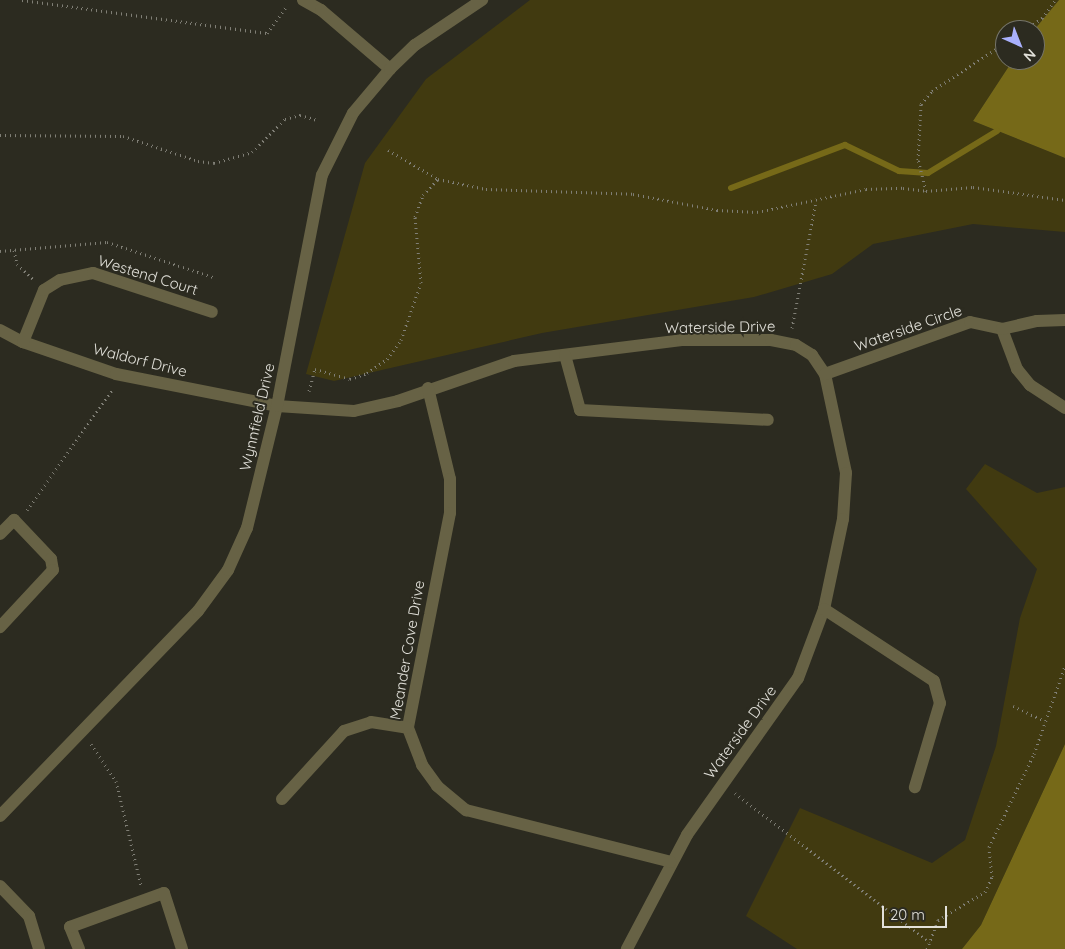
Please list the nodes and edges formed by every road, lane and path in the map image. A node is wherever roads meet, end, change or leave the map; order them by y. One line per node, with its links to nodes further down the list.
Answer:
1 (22, 0): 2 (path)
2 (290, 0)
3 (303, 0): 8 (street)
4 (482, 0): 8 (street, Wynnfield Drive)
5 (1055, 0): 6 (path)
6 (1039, 20)
7 (995, 51): 13 (path)
8 (390, 69): 30 (street, Wynnfield Drive)
9 (317, 120): 10 (path)
10 (0, 135)
11 (388, 150): 12 (path)
12 (438, 179): 15 (path); 31 (path)
13 (926, 191): 14 (path); 15 (path)
14 (1065, 200)
15 (816, 201): 25 (path)
16 (14, 250): 17 (path); 18 (path); 19 (path)
17 (0, 251)
18 (213, 278)
19 (44, 290): 20 (street, Westend Court); 24 (street)
20 (212, 312)
21 (1065, 320): 22 (street, Waterside Circle)
22 (1002, 329): 27 (street, Waterside Circle); 32 (street)
23 (0, 330): 24 (street, Waldorf Drive)
24 (23, 342): 28 (street, Waldorf Drive)
25 (789, 343): 26 (street, Waterside Drive); 27 (street, Waterside Drive)
26 (565, 355): 29 (street, Waterside Drive); 33 (street)
27 (825, 374): 36 (street, Waterside Drive)
28 (122, 375): 30 (street, Waldorf Drive); 34 (path)
29 (428, 388): 31 (street, Waterside Drive); 41 (street, Meander Cove Drive)
30 (277, 406): 31 (street, Waterside Drive); 42 (street, Wynnfield Drive)
31 (305, 408)
32 (1065, 408)
33 (768, 420)
34 (18, 523): 35 (street); 37 (street)
35 (0, 534)
36 (824, 609): 43 (street, Waterside Drive); 44 (street)
37 (0, 627)
38 (1065, 666): 40 (path)
39 (1013, 706): 40 (path)
40 (1045, 721): 50 (path)
41 (408, 728): 45 (street); 47 (street, Meander Cove Drive)
42 (82, 731): 46 (street, Wynnfield Drive); 49 (path)
43 (722, 783): 47 (street, Waterside Drive); 50 (path)
44 (915, 787)
45 (282, 799)
46 (0, 816)
47 (671, 862): 54 (street, Waterside Drive)
48 (0, 886): 51 (street)
49 (144, 900): 52 (street); 53 (street)
50 (929, 942): 55 (path)
51 (39, 949)
52 (79, 949)
53 (182, 949)
54 (627, 949)
55 (927, 949)

